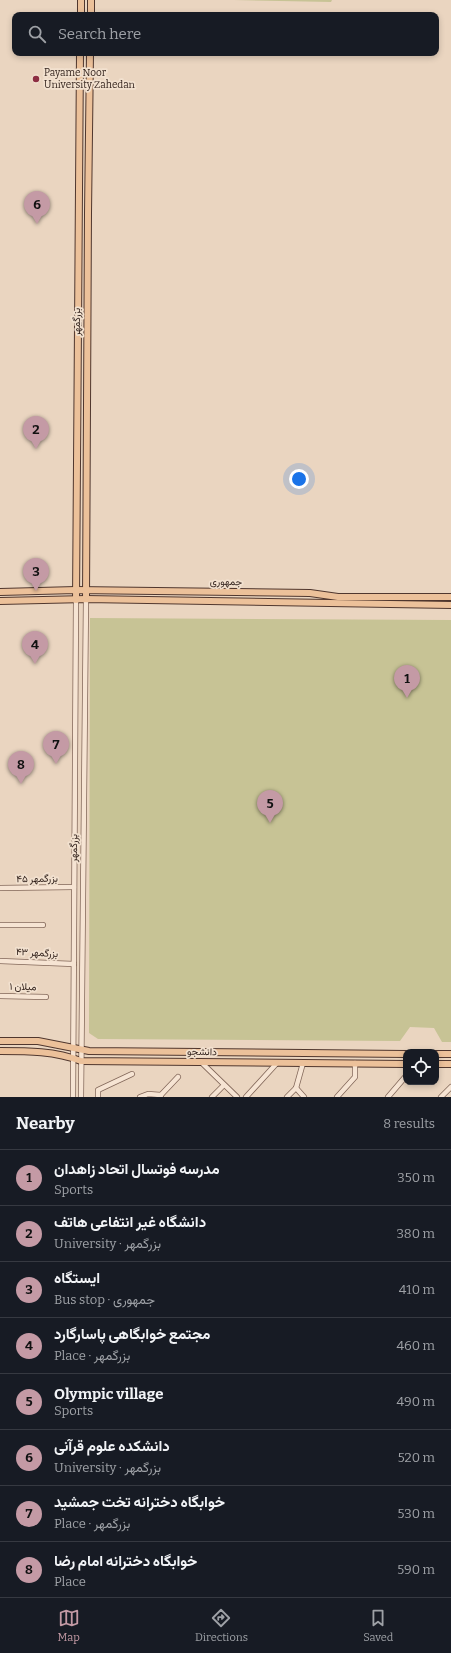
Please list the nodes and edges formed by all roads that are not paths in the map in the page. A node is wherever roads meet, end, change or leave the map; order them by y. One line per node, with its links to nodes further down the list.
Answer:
1 (81, 0): 3 (main road)
2 (91, 0): 4 (main road)
3 (81, 12)
4 (91, 12)
5 (80, 56): 7 (main road, بزرگمهر)
6 (90, 56): 8 (main road, بزرگمهر)
7 (77, 485): 8 (main road); 9 (main road, بزرگمهر)
8 (87, 485): 10 (main road, بزرگمهر)
9 (76, 590): 10 (main road, جمهوری); 11 (main road, جمهوری); 15 (main road, بزرگمهر)
10 (87, 591): 12 (main road, جمهوری); 14 (main road, بزرگمهر)
11 (0, 592)
12 (310, 593): 13 (main road, جمهوری); 17 (main road)
13 (451, 597)
14 (86, 599): 15 (main road, جمهوری); 17 (main road, جمهوری); 20 (street, بزرگمهر)
15 (76, 600): 16 (main road, جمهوری); 19 (street, بزرگمهر)
16 (0, 601)
17 (309, 602): 18 (main road, جمهوری)
18 (451, 605)
19 (75, 768): 20 (street); 21 (street, بزرگمهر)
20 (85, 768): 22 (street, بزرگمهر)
21 (74, 881): 22 (street); 23 (street, بزرگمهر)
22 (83, 882): 34 (street, بزرگمهر)
23 (74, 887): 24 (street, بزرگمهر ۴۵); 28 (street, بزرگمهر)
24 (0, 888)
25 (0, 925): 26 (street)
26 (43, 925)
27 (0, 961): 28 (street, بزرگمهر ۴۳)
28 (74, 964): 32 (street, بزرگمهر)
29 (0, 996): 30 (street, میلان ۱)
30 (46, 997)
31 (0, 1041): 32 (main road, دانشجو)
32 (74, 1048): 34 (main road, دانشجو); 38 (street, بزرگمهر)
33 (0, 1051): 38 (main road, دانشجو)
34 (81, 1051): 35 (main road, دانشجو); 39 (street, بزرگمهر)
35 (403, 1054)
36 (439, 1054): 37 (main road)
37 (451, 1054)
38 (74, 1058): 39 (main road, دانشجو); 54 (street, بزرگمهر)
39 (82, 1060): 40 (main road, دانشجو); 55 (street, بزرگمهر)
40 (201, 1062): 41 (main road, دانشجو); 50 (street)
41 (277, 1062): 42 (main road, دانشجو); 60 (street)
42 (303, 1063): 43 (main road, دانشجو); 52 (street)
43 (355, 1063): 44 (main road, دانشجو); 63 (street)
44 (403, 1064)
45 (439, 1064): 46 (main road)
46 (451, 1064)
47 (132, 1074): 56 (street)
48 (178, 1077): 53 (street)
49 (403, 1080): 64 (street)
50 (224, 1085): 58 (street); 59 (street)
51 (451, 1087): 65 (street)
52 (296, 1088): 61 (street); 62 (street)
53 (160, 1096): 57 (street)
54 (73, 1097)
55 (82, 1097)
56 (98, 1097)
57 (140, 1097)
58 (212, 1097)
59 (237, 1097)
60 (246, 1097)
61 (287, 1097)
62 (304, 1097)
63 (337, 1097)
64 (388, 1097)
65 (442, 1097)

